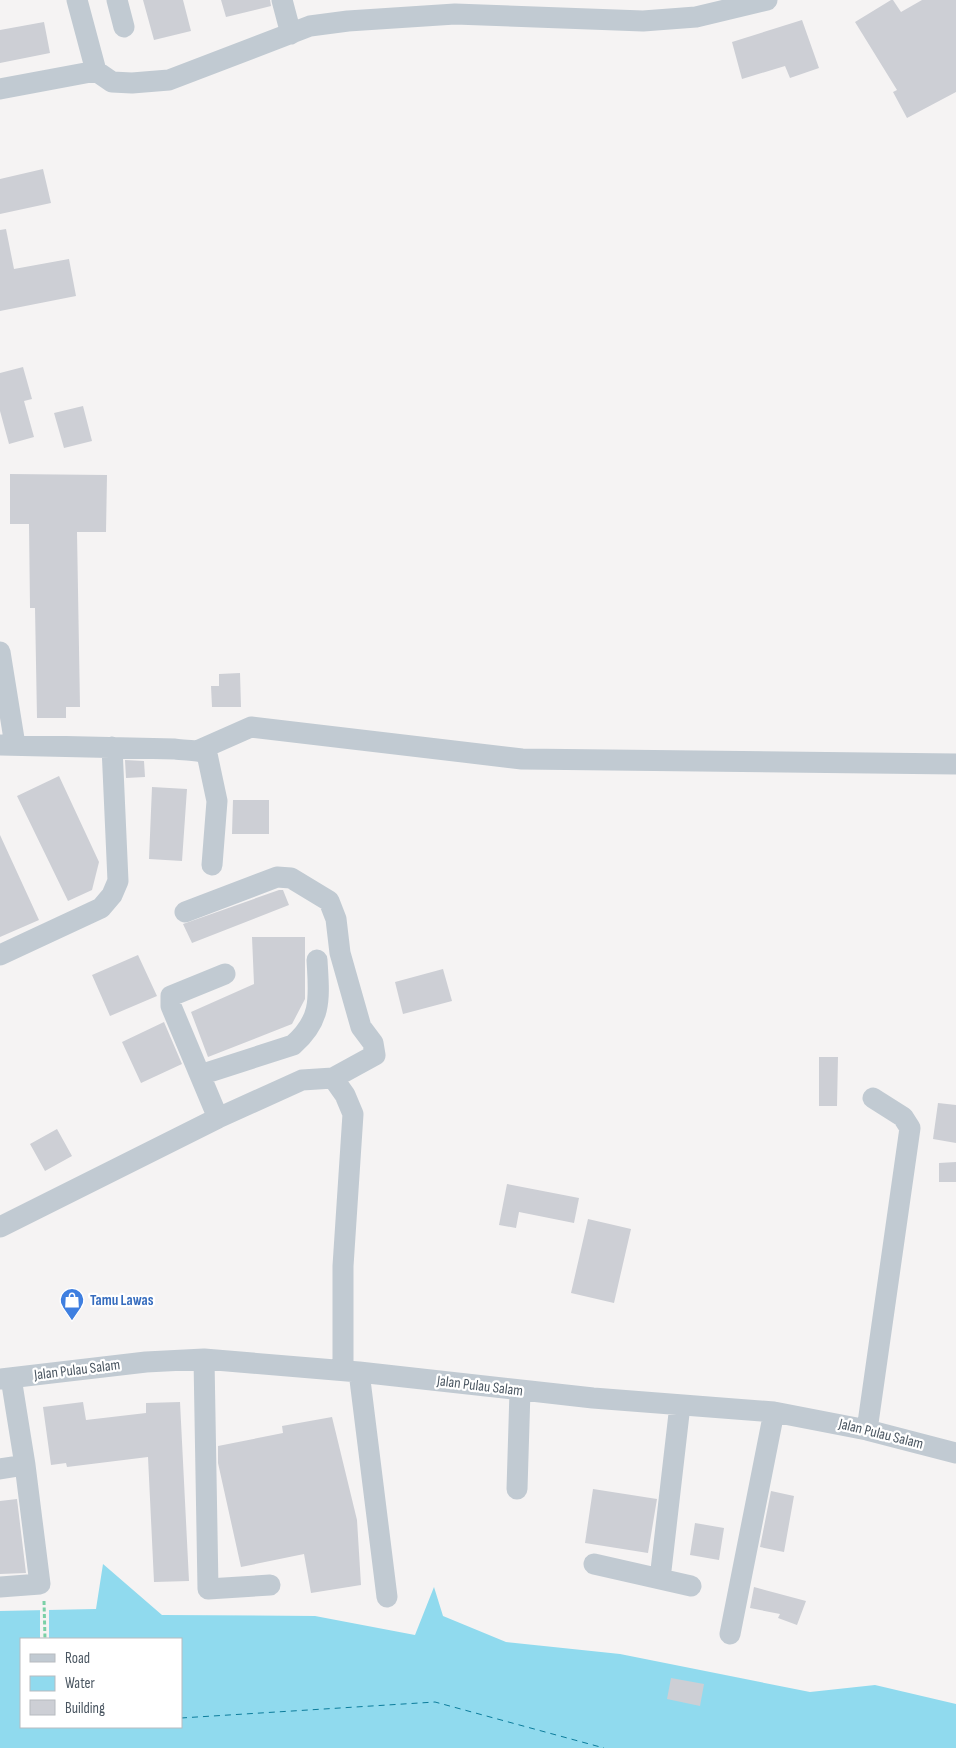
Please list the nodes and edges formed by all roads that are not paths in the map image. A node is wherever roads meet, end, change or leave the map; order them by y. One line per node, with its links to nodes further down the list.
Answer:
1 (117, 0): 7 (street)
2 (282, 0): 8 (street)
3 (767, 0): 5 (street)
4 (82, 1): 9 (street)
5 (740, 4): 6 (street)
6 (454, 7): 8 (street)
7 (124, 27)
8 (291, 34): 9 (street)
9 (96, 71): 10 (street)
10 (0, 89)
11 (0, 652): 12 (street)
12 (7, 745): 13 (street)
13 (112, 747): 14 (street); 18 (street)
14 (199, 750): 15 (street); 16 (street)
15 (956, 764)
16 (212, 865)
17 (185, 912): 22 (street)
18 (0, 955)
19 (317, 960): 21 (street)
20 (225, 974): 21 (street)
21 (200, 1075): 24 (street)
22 (332, 1078): 24 (street); 27 (street)
23 (873, 1098): 33 (street)
24 (218, 1118): 25 (street)
25 (0, 1227)
26 (204, 1359): 27 (street, Jalan Pulau Salam); 28 (street, Jalan Pulau Salam); 40 (street)
27 (351, 1371): 29 (street, Jalan Pulau Salam); 43 (street)
28 (6, 1378): 32 (street)
29 (520, 1391): 30 (street, Jalan Pulau Salam); 37 (street)
30 (680, 1405): 31 (street, Jalan Pulau Salam); 39 (street)
31 (774, 1412): 33 (street, Jalan Pulau Salam); 44 (street)
32 (9, 1424): 35 (street)
33 (867, 1430): 34 (street, Jalan Pulau Salam)
34 (956, 1453)
35 (25, 1465): 36 (street); 42 (street)
36 (0, 1468)
37 (517, 1490)
38 (594, 1564): 39 (street)
39 (660, 1579): 41 (street)
40 (270, 1585)
41 (691, 1586)
42 (0, 1587)
43 (387, 1597)
44 (730, 1634)

